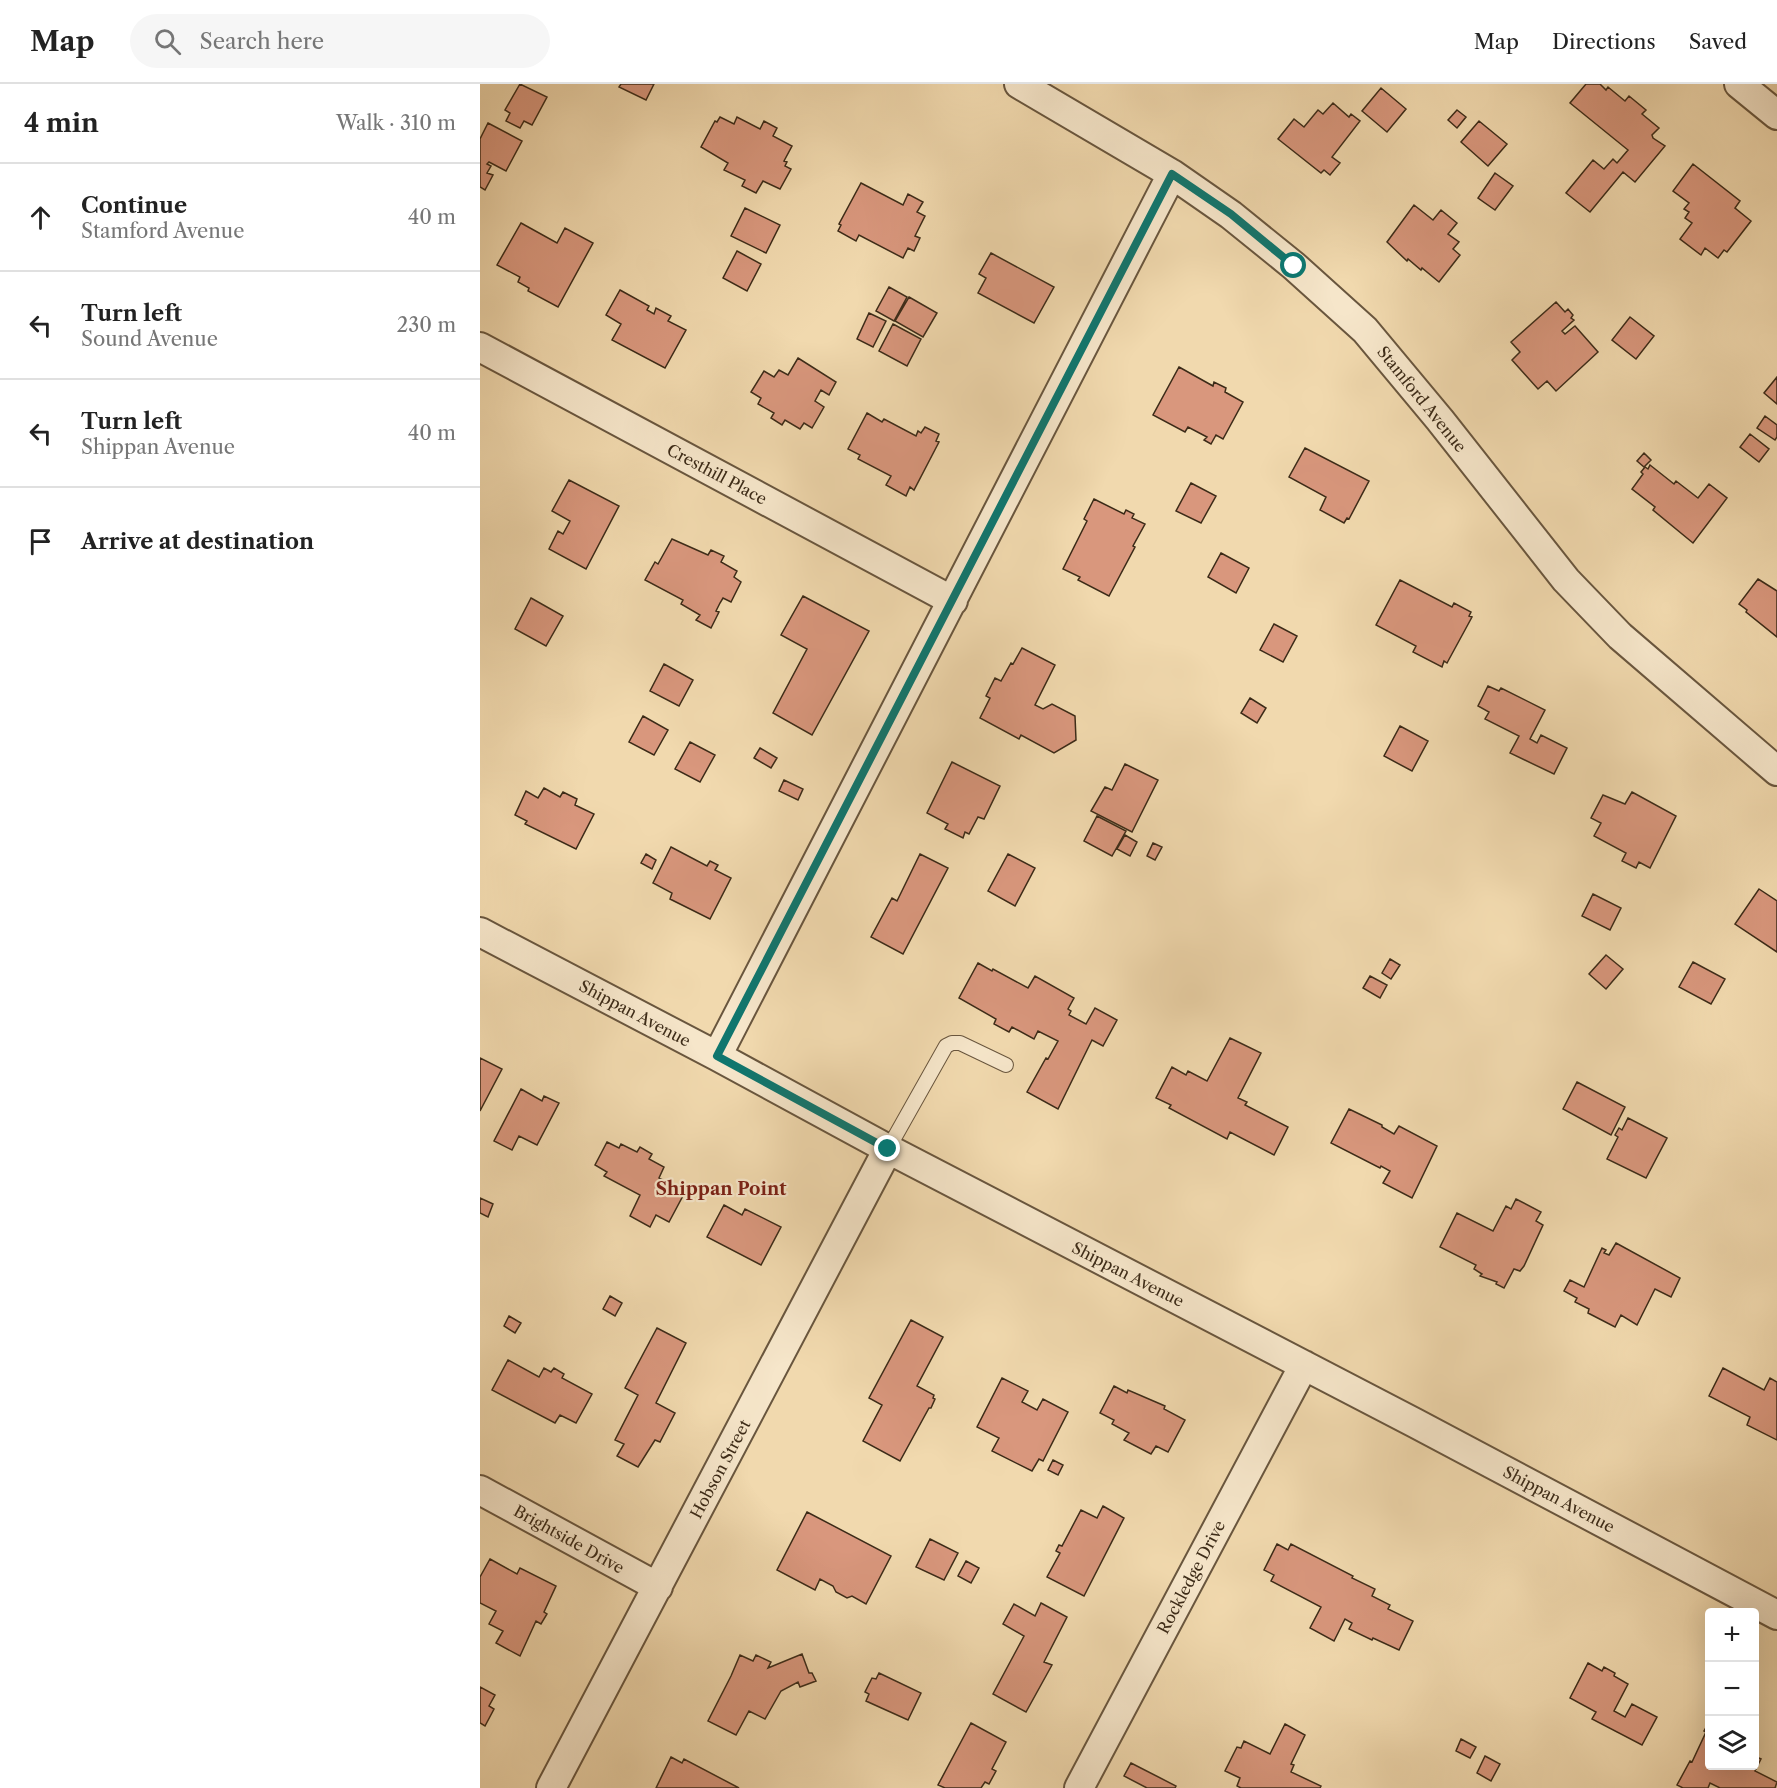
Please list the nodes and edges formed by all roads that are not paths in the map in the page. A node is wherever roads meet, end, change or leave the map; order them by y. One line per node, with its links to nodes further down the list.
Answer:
1 (1019, 84): 4 (street, Stamford Avenue)
2 (1739, 84): 3 (street)
3 (1777, 115)
4 (1172, 174): 6 (street); 7 (street, Stamford Avenue)
5 (480, 347): 6 (street, Cresthill Place)
6 (953, 600): 9 (street)
7 (1777, 771)
8 (480, 932): 9 (street, Shippan Avenue)
9 (717, 1056): 11 (street, Shippan Avenue)
10 (1006, 1065): 11 (lane)
11 (888, 1149): 12 (street, Shippan Avenue); 14 (street, Hobson Street)
12 (1304, 1365): 15 (street, Shippan Avenue); 17 (street, Rockledge Drive)
13 (480, 1490): 14 (street, Brightside Drive)
14 (658, 1587): 16 (street, Hobson Street)
15 (1777, 1615)
16 (551, 1788)
17 (1079, 1788)

